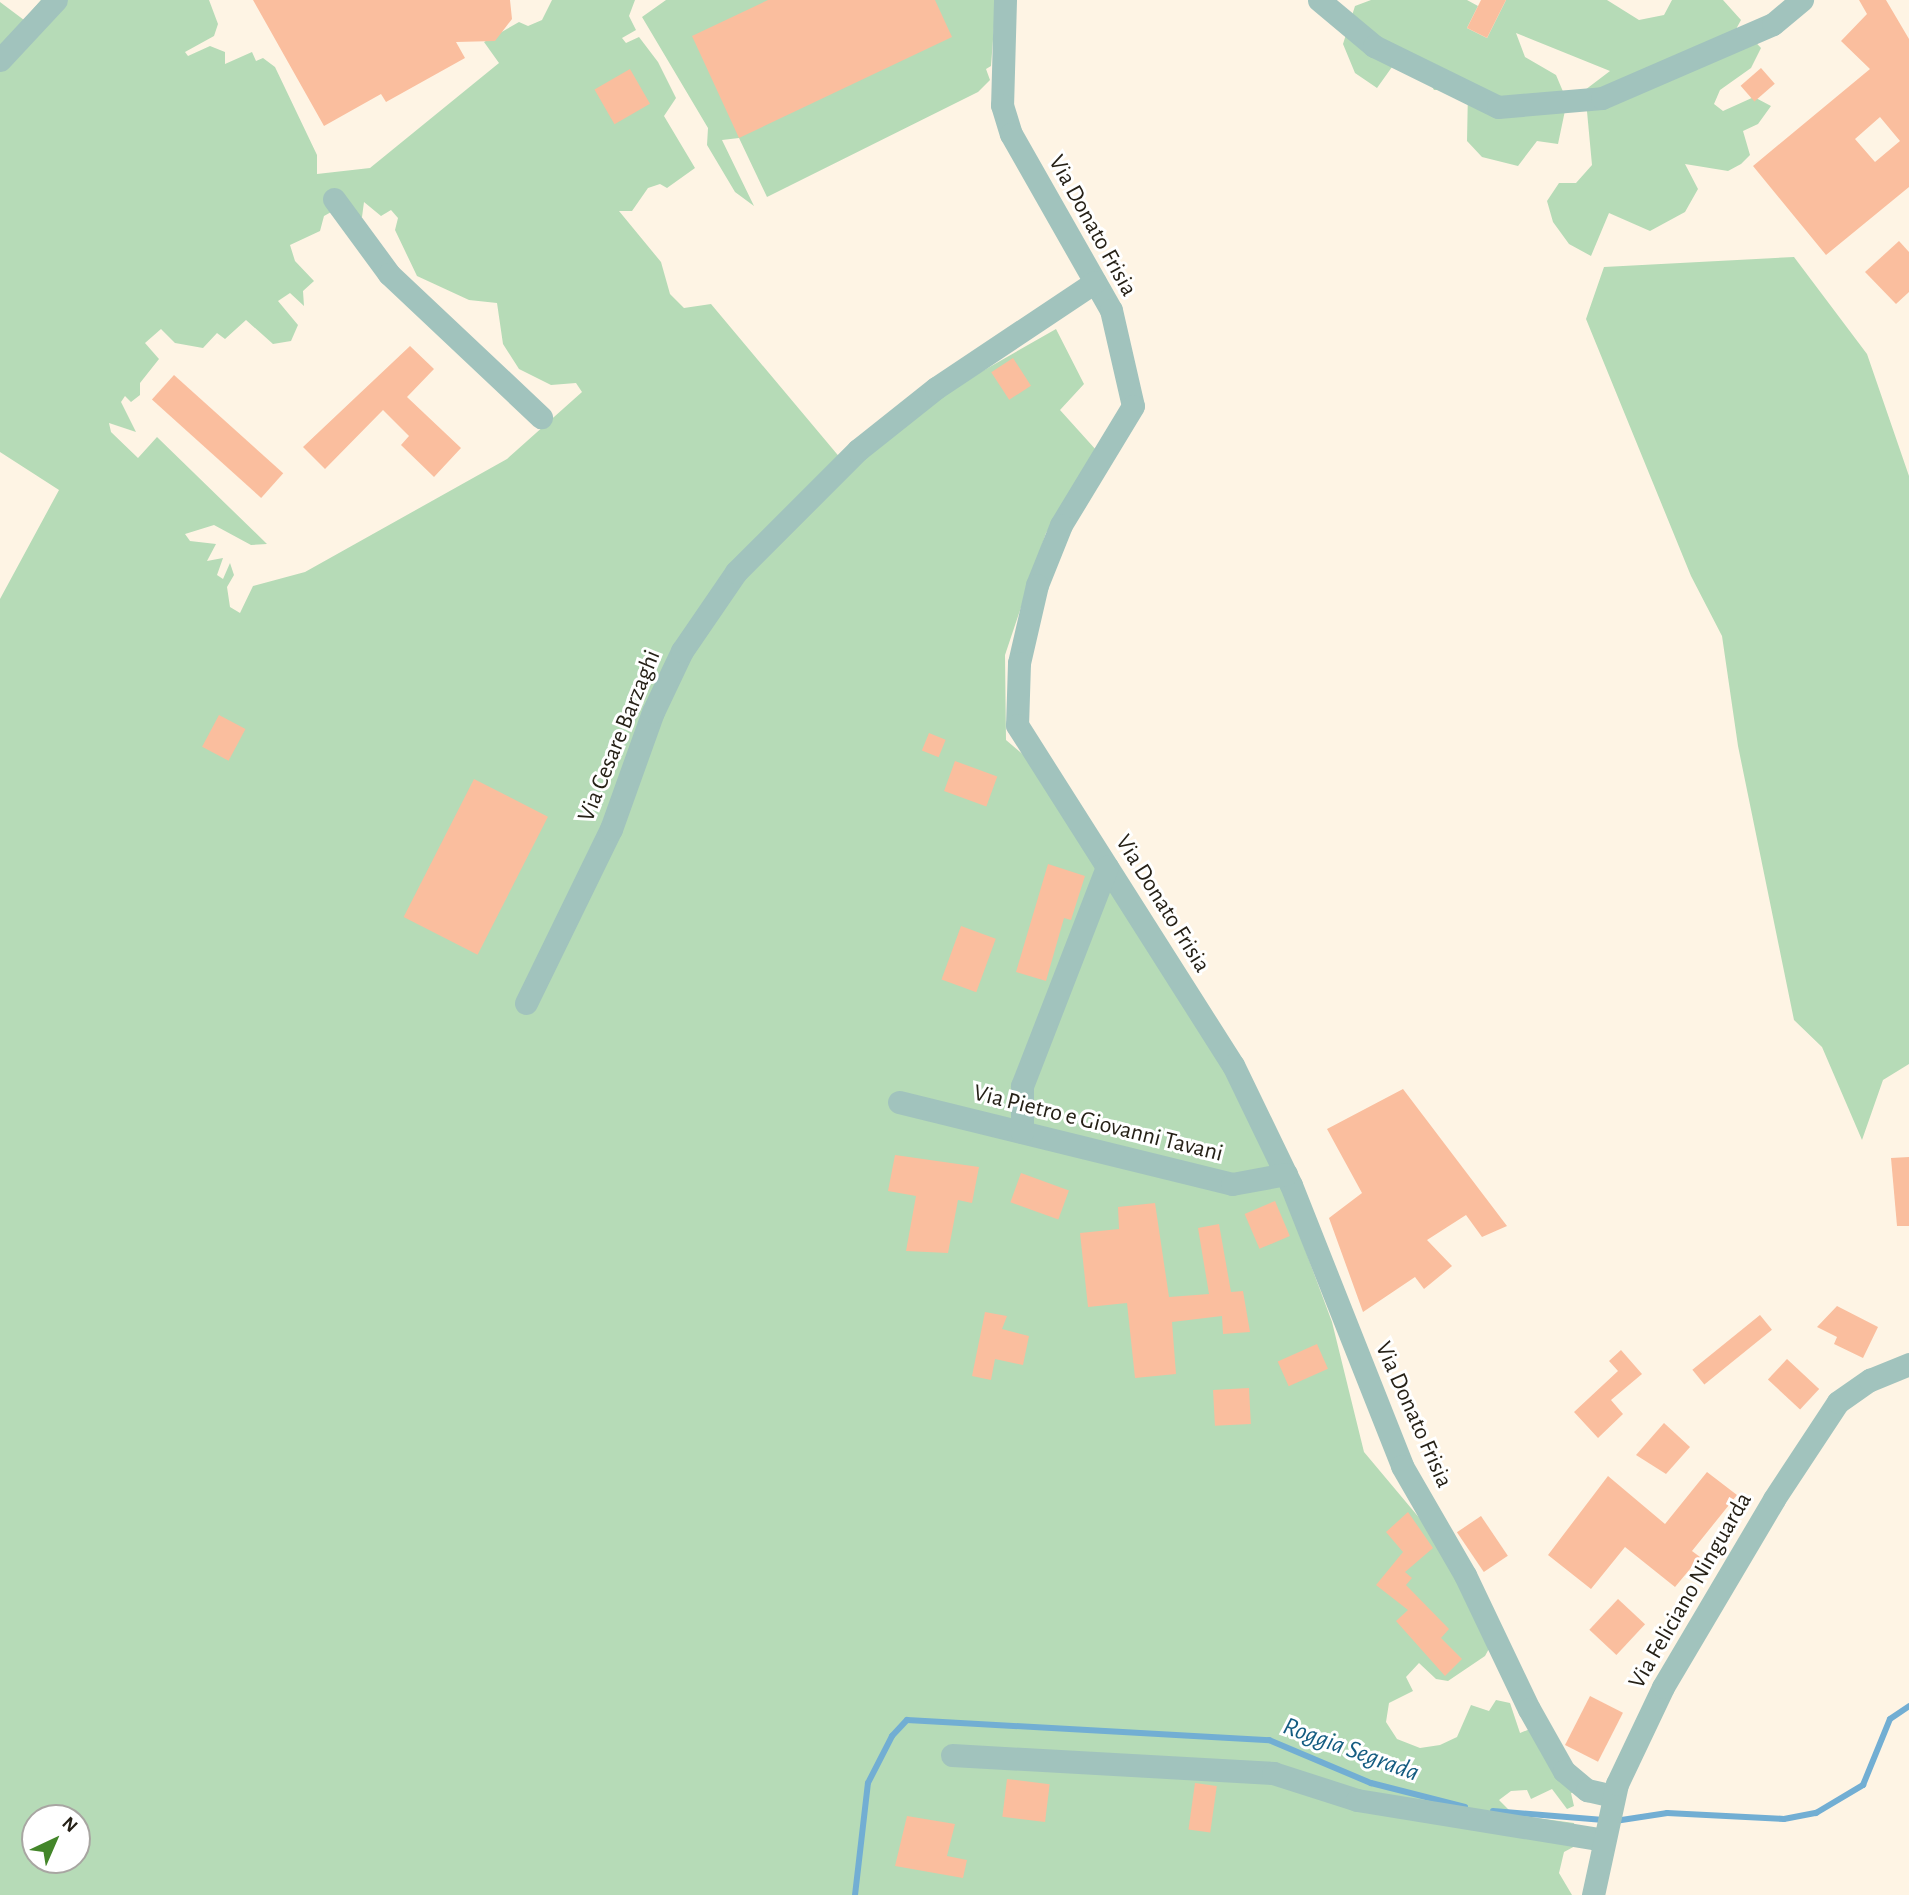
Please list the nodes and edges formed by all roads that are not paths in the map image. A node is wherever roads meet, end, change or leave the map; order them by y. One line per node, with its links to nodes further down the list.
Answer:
1 (56, 0): 5 (street)
2 (1005, 0): 7 (street, Via Donato Frisia)
3 (1319, 0): 4 (street)
4 (1802, 0)
5 (0, 60)
6 (334, 198): 8 (street)
7 (1095, 282): 9 (street, Via Donato Frisia); 10 (street, Via Cesare Barzaghi)
8 (541, 417)
9 (1107, 867): 12 (street); 13 (street, Via Donato Frisia)
10 (526, 1003)
11 (899, 1102): 12 (street, Via Pietro e Giovanni Tavani)
12 (1022, 1132): 13 (street, Via Pietro e Giovanni Tavani)
13 (1286, 1174): 16 (street, Via Donato Frisia)
14 (1909, 1364): 16 (street, Via Feliciano Ninguarda)
15 (952, 1755): 17 (street)
16 (1611, 1802): 17 (street, Via Feliciano Ninguarda)
17 (1604, 1837): 18 (street, Via Feliciano Ninguarda)
18 (1593, 1895)

